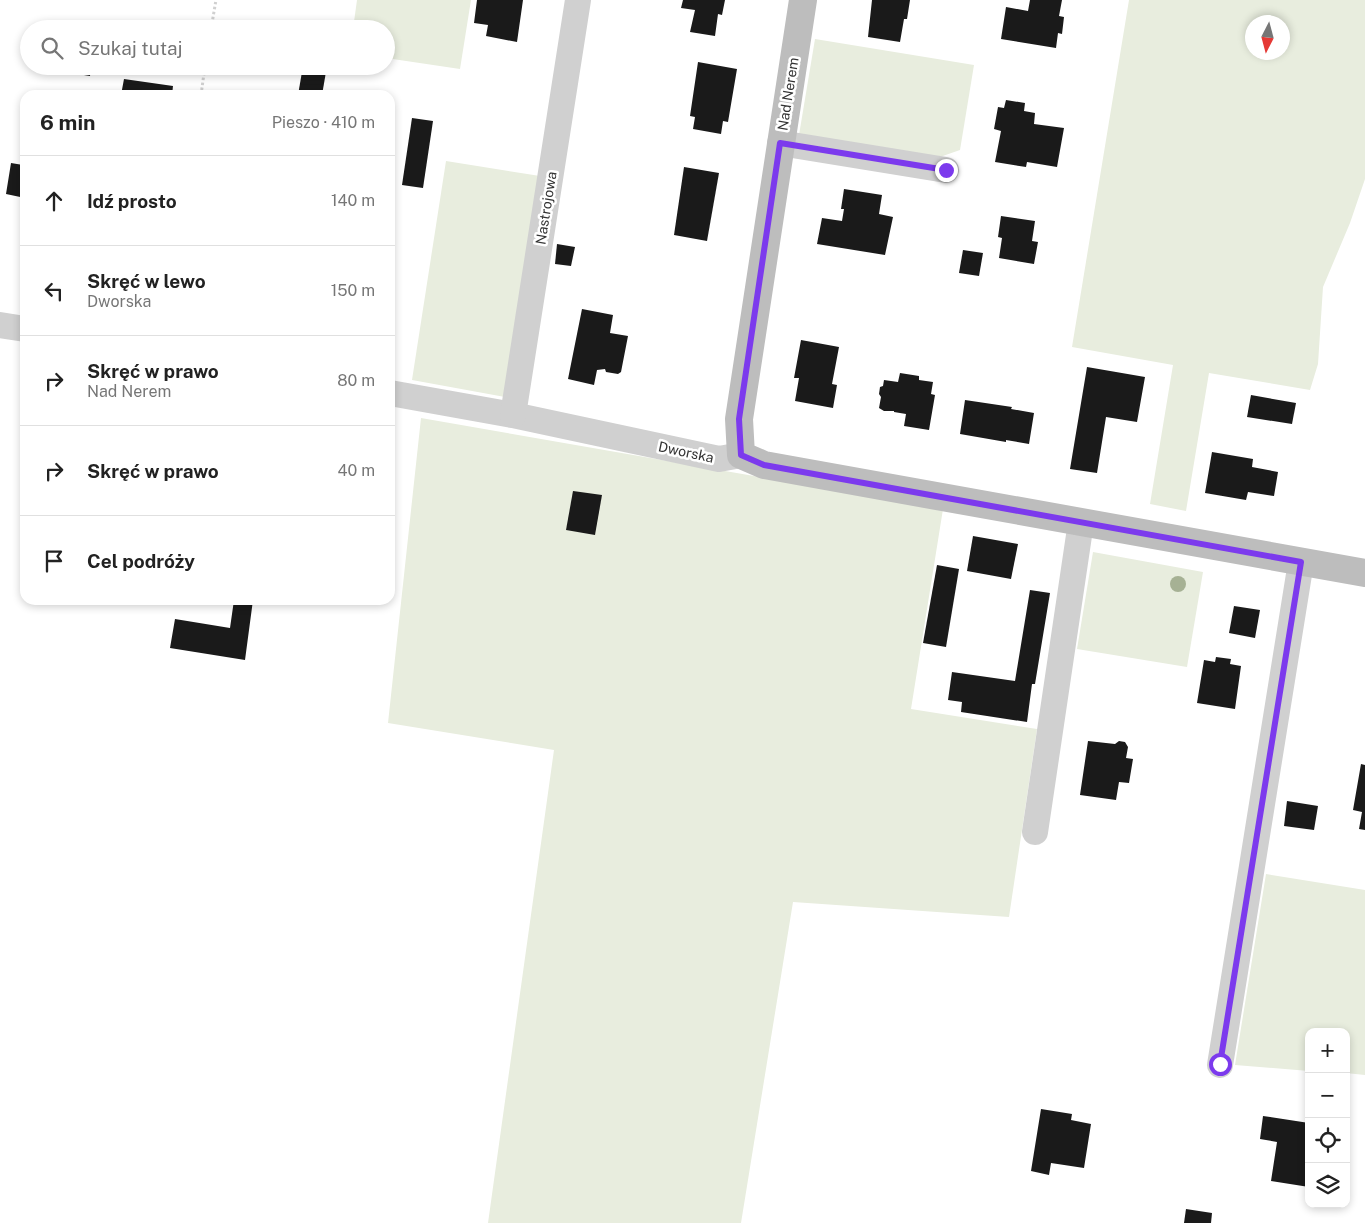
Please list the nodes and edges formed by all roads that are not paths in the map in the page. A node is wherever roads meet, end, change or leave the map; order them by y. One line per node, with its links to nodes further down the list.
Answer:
1 (578, 0): 8 (street, Nastrojowa)
2 (803, 0): 3 (street, Nad Nerem)
3 (780, 143): 4 (street); 9 (street, Nad Nerem)
4 (946, 170)
5 (0, 325): 6 (street)
6 (20, 328)
7 (395, 394): 8 (street, Dworska)
8 (513, 415): 9 (street, Dworska)
9 (741, 455): 10 (street)
10 (1081, 522): 11 (street); 13 (street)
11 (1301, 562): 12 (street); 14 (street)
12 (1365, 573)
13 (1035, 832)
14 (1220, 1064)

